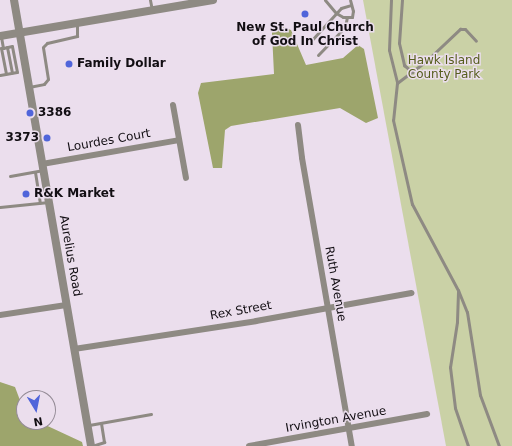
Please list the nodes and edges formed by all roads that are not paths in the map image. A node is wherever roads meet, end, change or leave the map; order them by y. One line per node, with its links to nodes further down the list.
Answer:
1 (14, 0): 13 (street, Aurelius Road)
2 (150, 0): 9 (lane)
3 (214, 0): 9 (street)
4 (324, 0): 10 (lane)
5 (350, 0): 8 (lane)
6 (391, 0): 22 (lane)
7 (402, 0): 19 (lane)
8 (351, 5): 10 (lane); 11 (lane)
9 (152, 10): 12 (street)
10 (337, 14): 11 (lane); 16 (lane)
11 (347, 18): 18 (lane)
12 (77, 23): 13 (street); 23 (lane)
13 (20, 32): 14 (street); 23 (street, Aurelius Road)
14 (0, 36): 17 (lane)
15 (476, 40): 19 (lane)
16 (310, 42)
17 (5, 47): 20 (lane); 20 (lane)
18 (318, 55)
19 (412, 72): 22 (lane)
20 (6, 74): 21 (lane)
21 (0, 75)
22 (397, 83): 32 (lane)
23 (29, 87): 27 (street, Aurelius Road)
24 (173, 105): 26 (street)
25 (298, 125): 35 (street, Ruth Avenue)
26 (179, 140): 27 (street, Lourdes Court); 29 (street)
27 (40, 169): 28 (lane); 30 (street, Aurelius Road)
28 (10, 176)
29 (186, 178)
30 (44, 203): 31 (lane); 34 (street, Aurelius Road)
31 (0, 207)
32 (458, 290): 46 (lane); 47 (lane)
33 (412, 293): 35 (street, Rex Street)
34 (66, 305): 36 (street); 37 (street, Aurelius Road)
35 (328, 308): 37 (street, Rex Street); 42 (street, Ruth Avenue)
36 (0, 315)
37 (74, 349): 41 (street, Aurelius Road)
38 (151, 414): 40 (lane)
39 (427, 414): 42 (street, Irvington Avenue)
40 (101, 423): 41 (lane); 43 (lane)
41 (87, 425): 43 (street, Aurelius Road)
42 (349, 429): 44 (street, Irvington Avenue); 45 (street, Ruth Avenue)
43 (91, 446)
44 (249, 446)
45 (352, 446)
46 (468, 446)
47 (499, 446)

